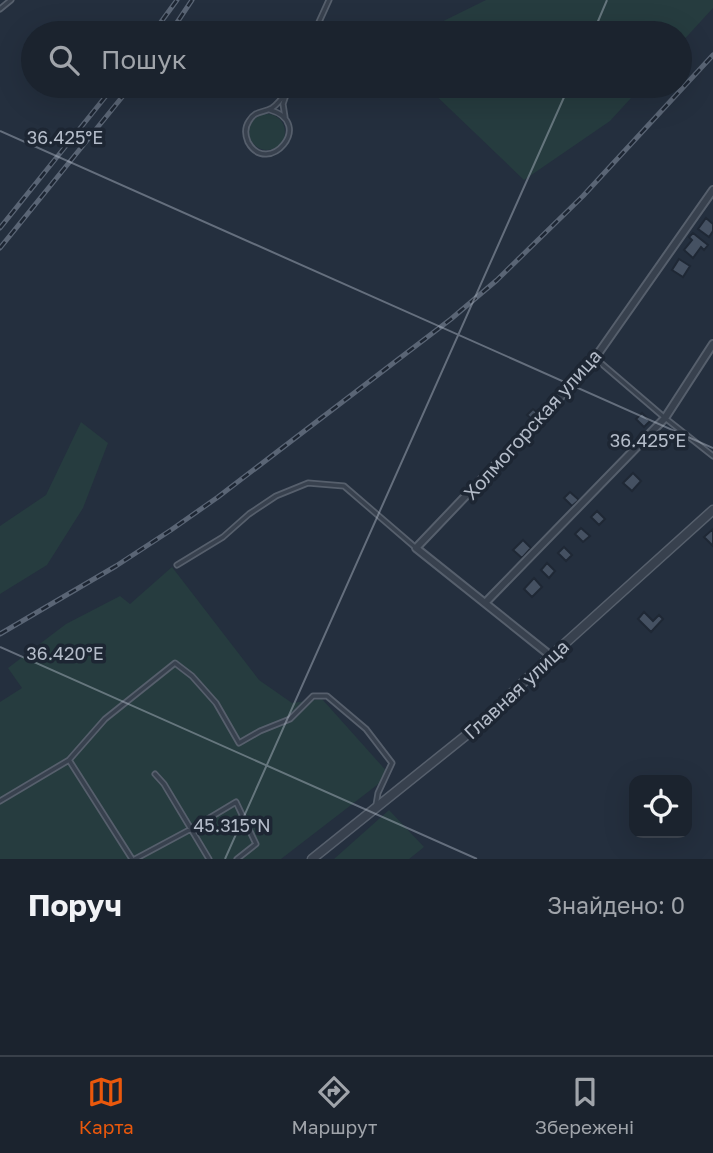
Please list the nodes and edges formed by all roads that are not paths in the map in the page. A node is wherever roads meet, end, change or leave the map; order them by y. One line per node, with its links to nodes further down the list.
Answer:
1 (11, 0): 3 (lane)
2 (329, 0): 4 (lane)
3 (0, 9)
4 (319, 21)
5 (281, 98): 7 (lane)
6 (285, 98): 8 (lane)
7 (270, 110): 8 (lane); 8 (lane)
8 (286, 121)
9 (713, 190): 11 (street, Холмогорская улица)
10 (713, 344): 12 (street)
11 (595, 358): 12 (lane); 15 (street, Холмогорская улица)
12 (665, 418): 13 (lane); 17 (street)
13 (713, 456)
14 (713, 510): 18 (street, Главная улица)
15 (416, 548): 16 (lane); 17 (street)
16 (177, 565)
17 (485, 603): 18 (street)
18 (551, 656): 22 (street, Главная улица)
19 (69, 760): 21 (lane); 22 (lane); 24 (lane)
20 (156, 775): 23 (lane)
21 (0, 801)
22 (375, 809): 27 (street, Главная улица)
23 (191, 829): 24 (lane); 25 (lane); 26 (lane)
24 (133, 859)
25 (209, 859)
26 (237, 859)
27 (312, 859)

